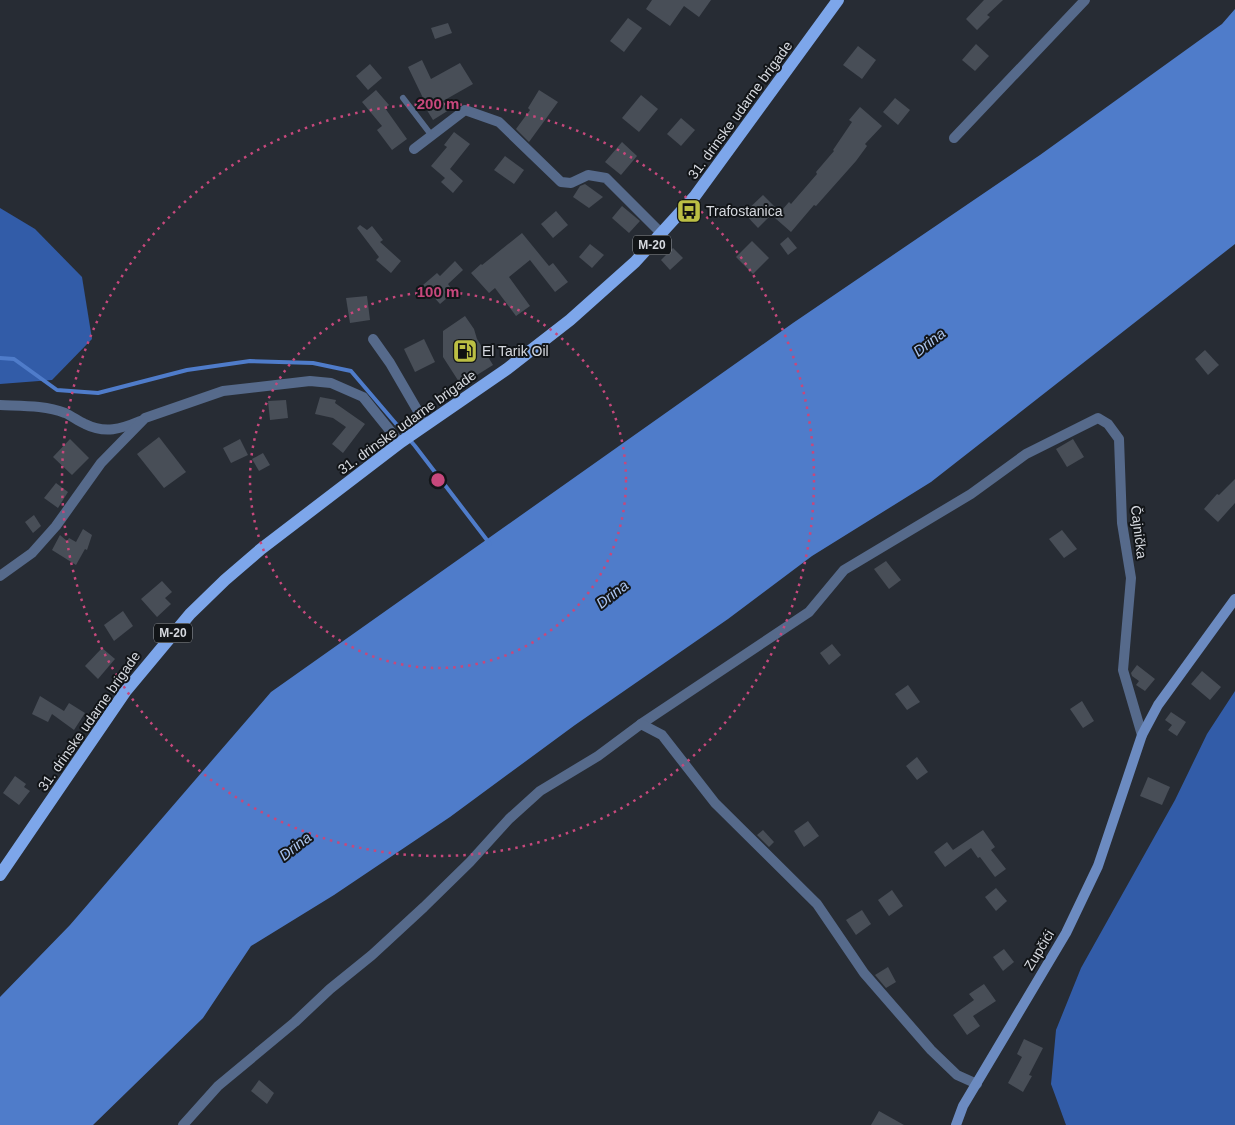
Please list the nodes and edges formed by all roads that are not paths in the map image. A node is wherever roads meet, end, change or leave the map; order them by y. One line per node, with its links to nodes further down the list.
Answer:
1 (838, 0): 7 (main road, 31. drinske udarne brigade / M-20)
2 (1085, 0): 5 (street)
3 (403, 98): 4 (lane)
4 (432, 136): 6 (street); 7 (street)
5 (954, 138)
6 (414, 150)
7 (662, 234): 11 (main road, 31. drinske udarne brigade / M-20)
8 (373, 339): 11 (street)
9 (0, 405): 10 (street)
10 (145, 418): 12 (street); 13 (street)
11 (426, 424): 12 (main road, 31. drinske udarne brigade / M-20)
12 (404, 440): 17 (main road, 31. drinske udarne brigade / M-20)
13 (0, 576)
14 (1235, 599): 16 (main road)
15 (641, 724): 16 (street, Čajnička); 18 (street); 19 (street)
16 (1142, 735): 18 (main road, Zupčići)
17 (0, 875)
18 (976, 1084): 20 (main road, Zupčići)
19 (183, 1125)
20 (956, 1125)

